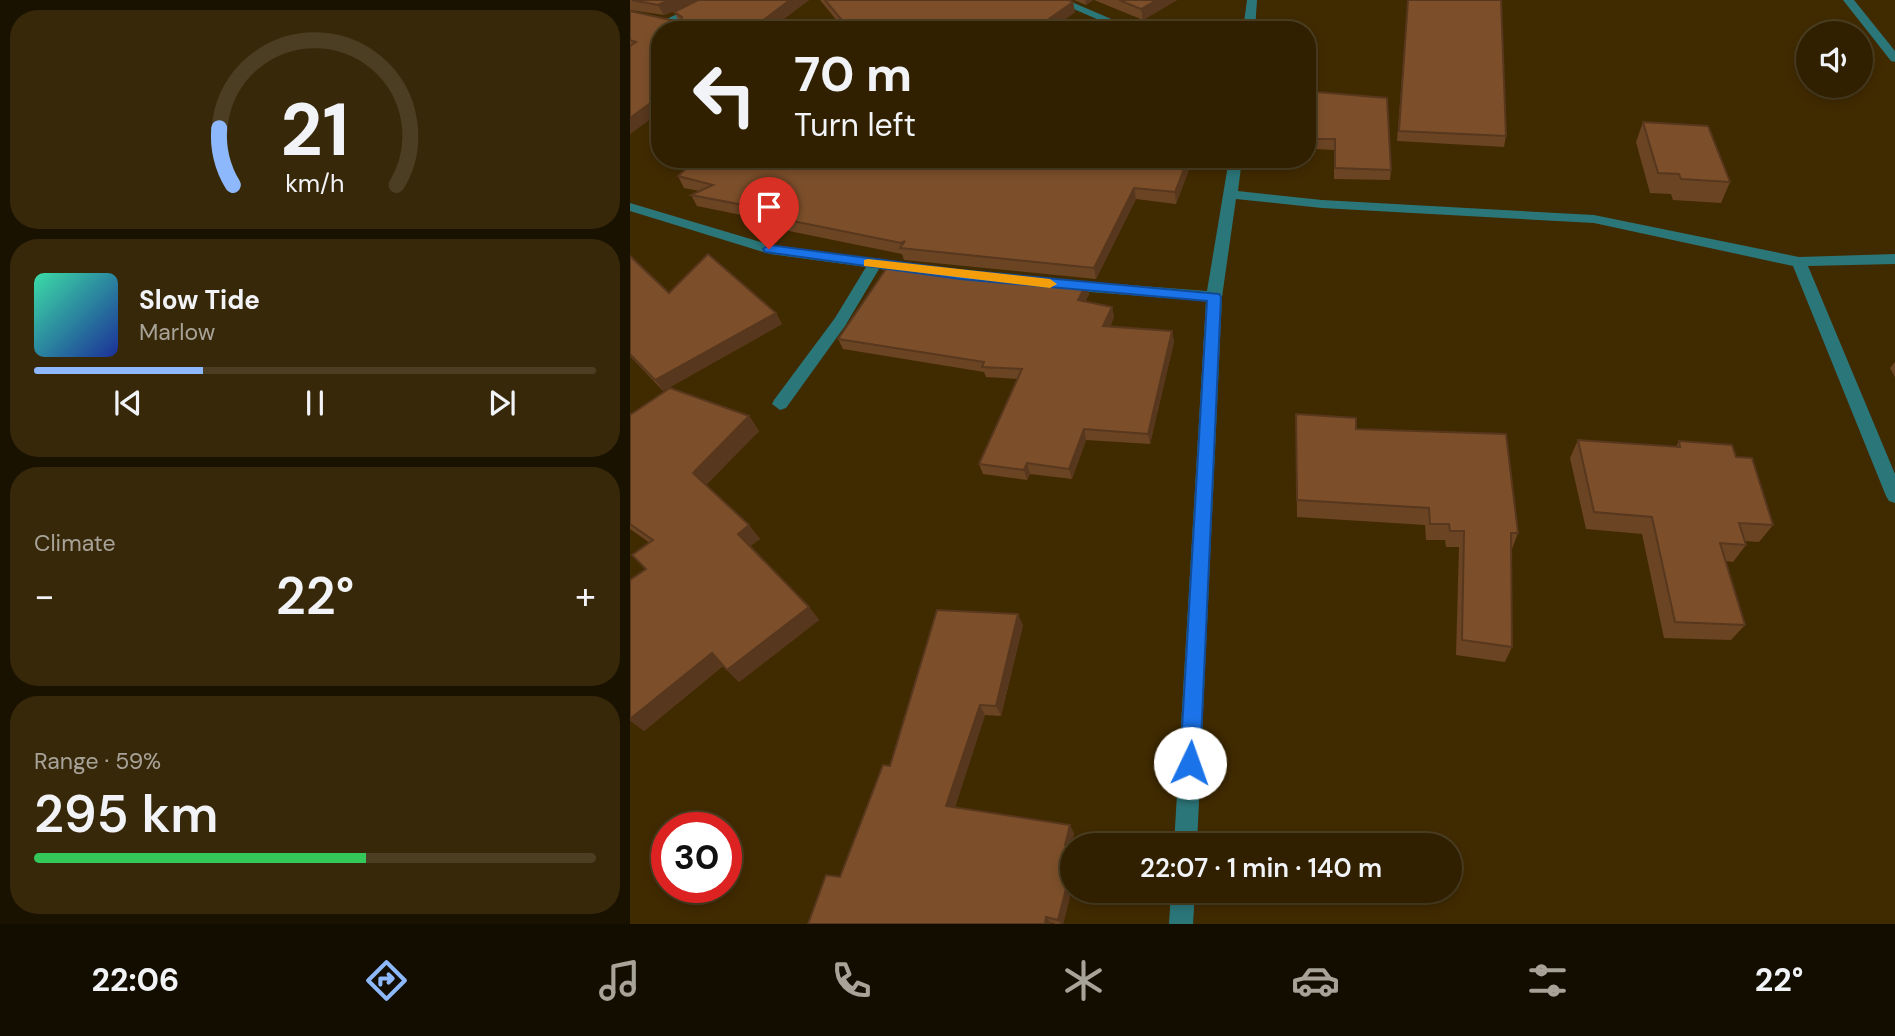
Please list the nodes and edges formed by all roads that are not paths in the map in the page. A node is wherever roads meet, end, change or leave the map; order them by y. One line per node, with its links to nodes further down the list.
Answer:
1 (717, 0): 5 (street)
2 (1058, 0): 6 (street)
3 (1252, 0): 7 (street)
4 (1848, 0): 8 (street)
5 (660, 21)
6 (1110, 21)
7 (1250, 21)
8 (1895, 59)
9 (1234, 168): 10 (street)
10 (1230, 194): 13 (street); 17 (street)
11 (630, 207): 14 (street)
12 (1895, 260): 13 (street)
13 (1799, 262): 19 (street)
14 (875, 264): 15 (street); 18 (street)
15 (923, 270)
16 (1053, 284): 17 (street)
17 (1214, 297): 20 (street)
18 (780, 404)
19 (1895, 496)
20 (1186, 833)
21 (1182, 903): 22 (street)
22 (1181, 924)

